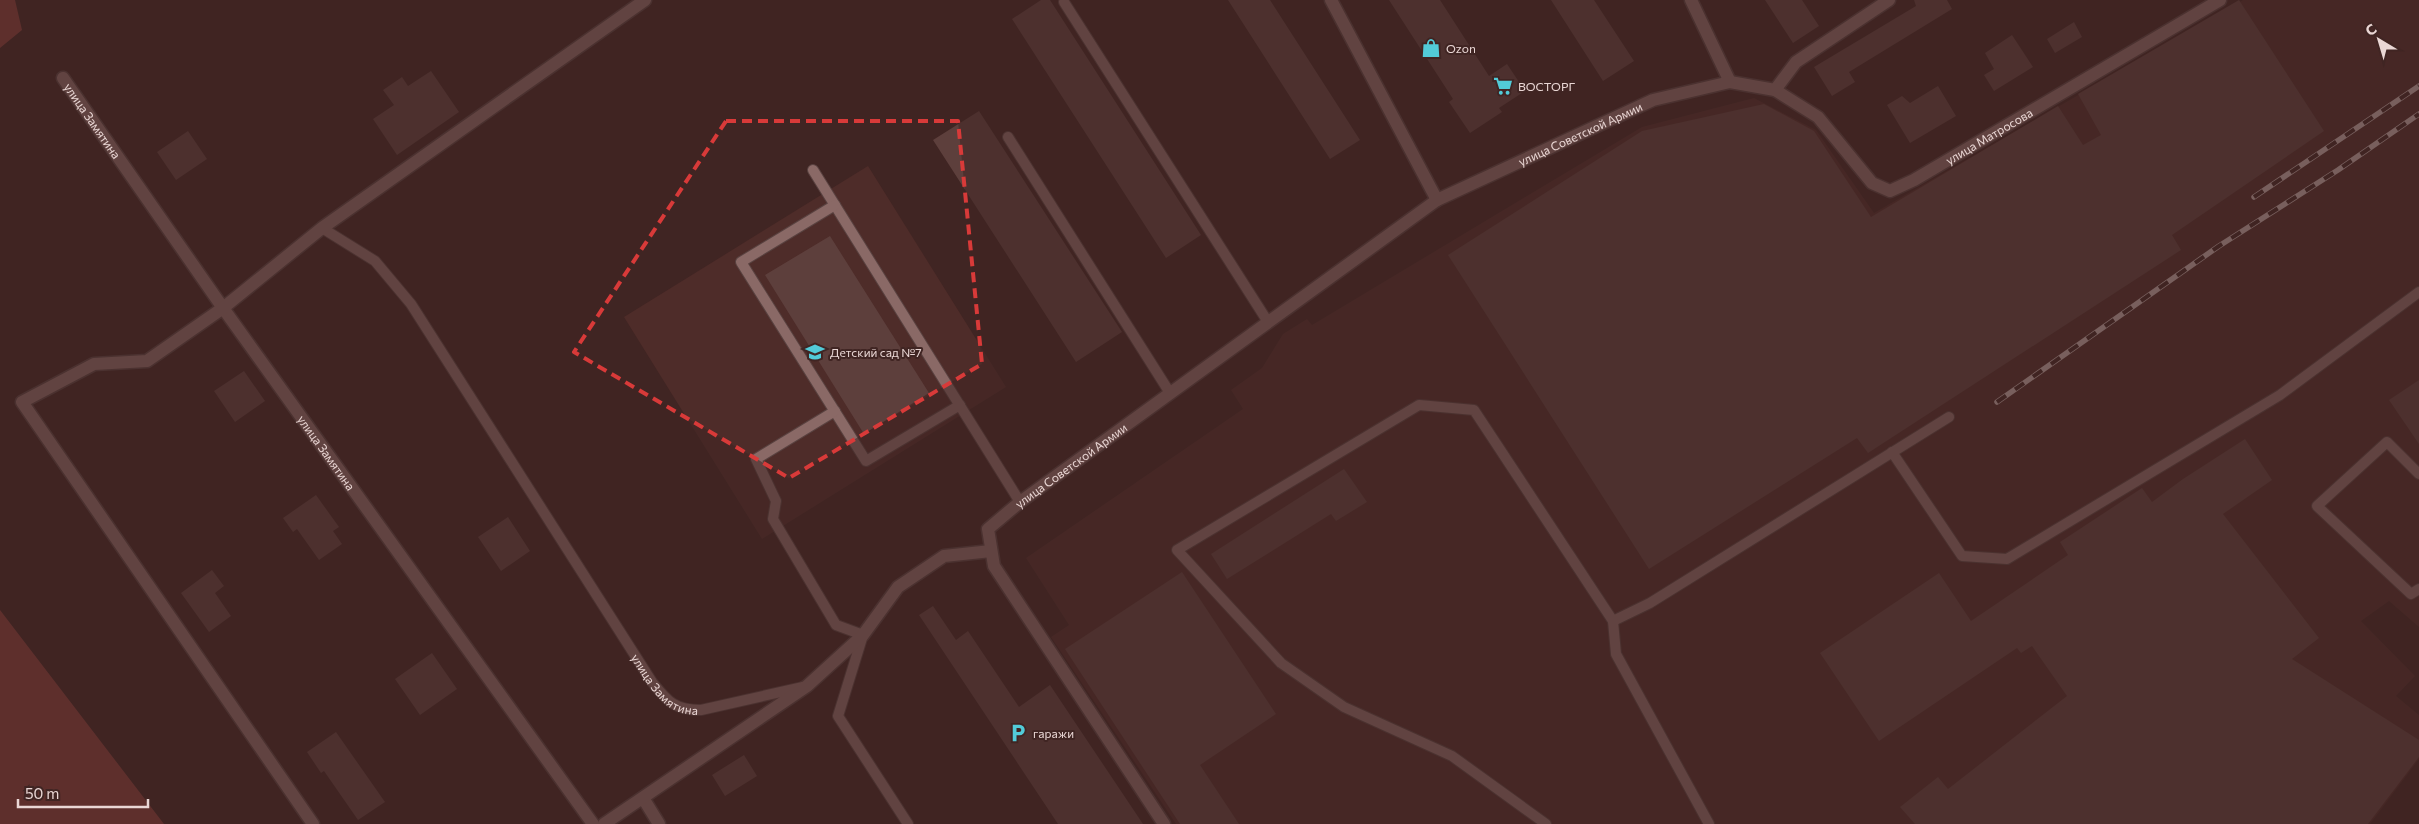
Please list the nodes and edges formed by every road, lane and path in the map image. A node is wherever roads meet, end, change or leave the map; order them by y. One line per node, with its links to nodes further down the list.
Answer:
1 (645, 0): 14 (street)
2 (1331, 0): 12 (street)
3 (1691, 0): 8 (street)
4 (1890, 0): 9 (street)
5 (2220, 0): 9 (street, улица Матросова)
6 (1064, 2): 17 (lane)
7 (63, 78): 16 (street, улица Замятина)
8 (1730, 82): 9 (street, улица Советской Армии); 12 (street, улица Советской Армии)
9 (1775, 90)
10 (1008, 137): 18 (lane)
11 (813, 170): 13 (lane)
12 (1437, 200): 17 (street, улица Советской Армии)
13 (835, 205): 19 (lane); 20 (lane)
14 (322, 228): 16 (street); 29 (lane, улица Замятина)
15 (2419, 292): 22 (lane)
16 (224, 308): 31 (street); 32 (street, улица Замятина)
17 (1268, 322): 18 (street, улица Советской Армии)
18 (1170, 393): 24 (street, улица Советской Армии)
19 (960, 405): 20 (lane); 24 (lane)
20 (835, 411): 28 (lane)
21 (1949, 417): 22 (lane)
22 (1892, 452): 27 (lane)
23 (2419, 474): 26 (lane)
24 (1020, 502): 25 (street, улица Советской Армии)
25 (992, 551): 28 (street, улица Замятина); 36 (street, улица Советской Армии)
26 (2419, 589)
27 (1613, 621): 37 (lane); 38 (lane)
28 (863, 635): 29 (street, улица Замятина); 35 (lane)
29 (807, 686): 30 (street, улица Замятина)
30 (642, 798): 33 (street, улица Замятина); 34 (street)
31 (313, 824)
32 (593, 824)
33 (604, 824)
34 (659, 824)
35 (908, 824)
36 (1164, 824)
37 (1546, 824)
38 (1709, 824)

